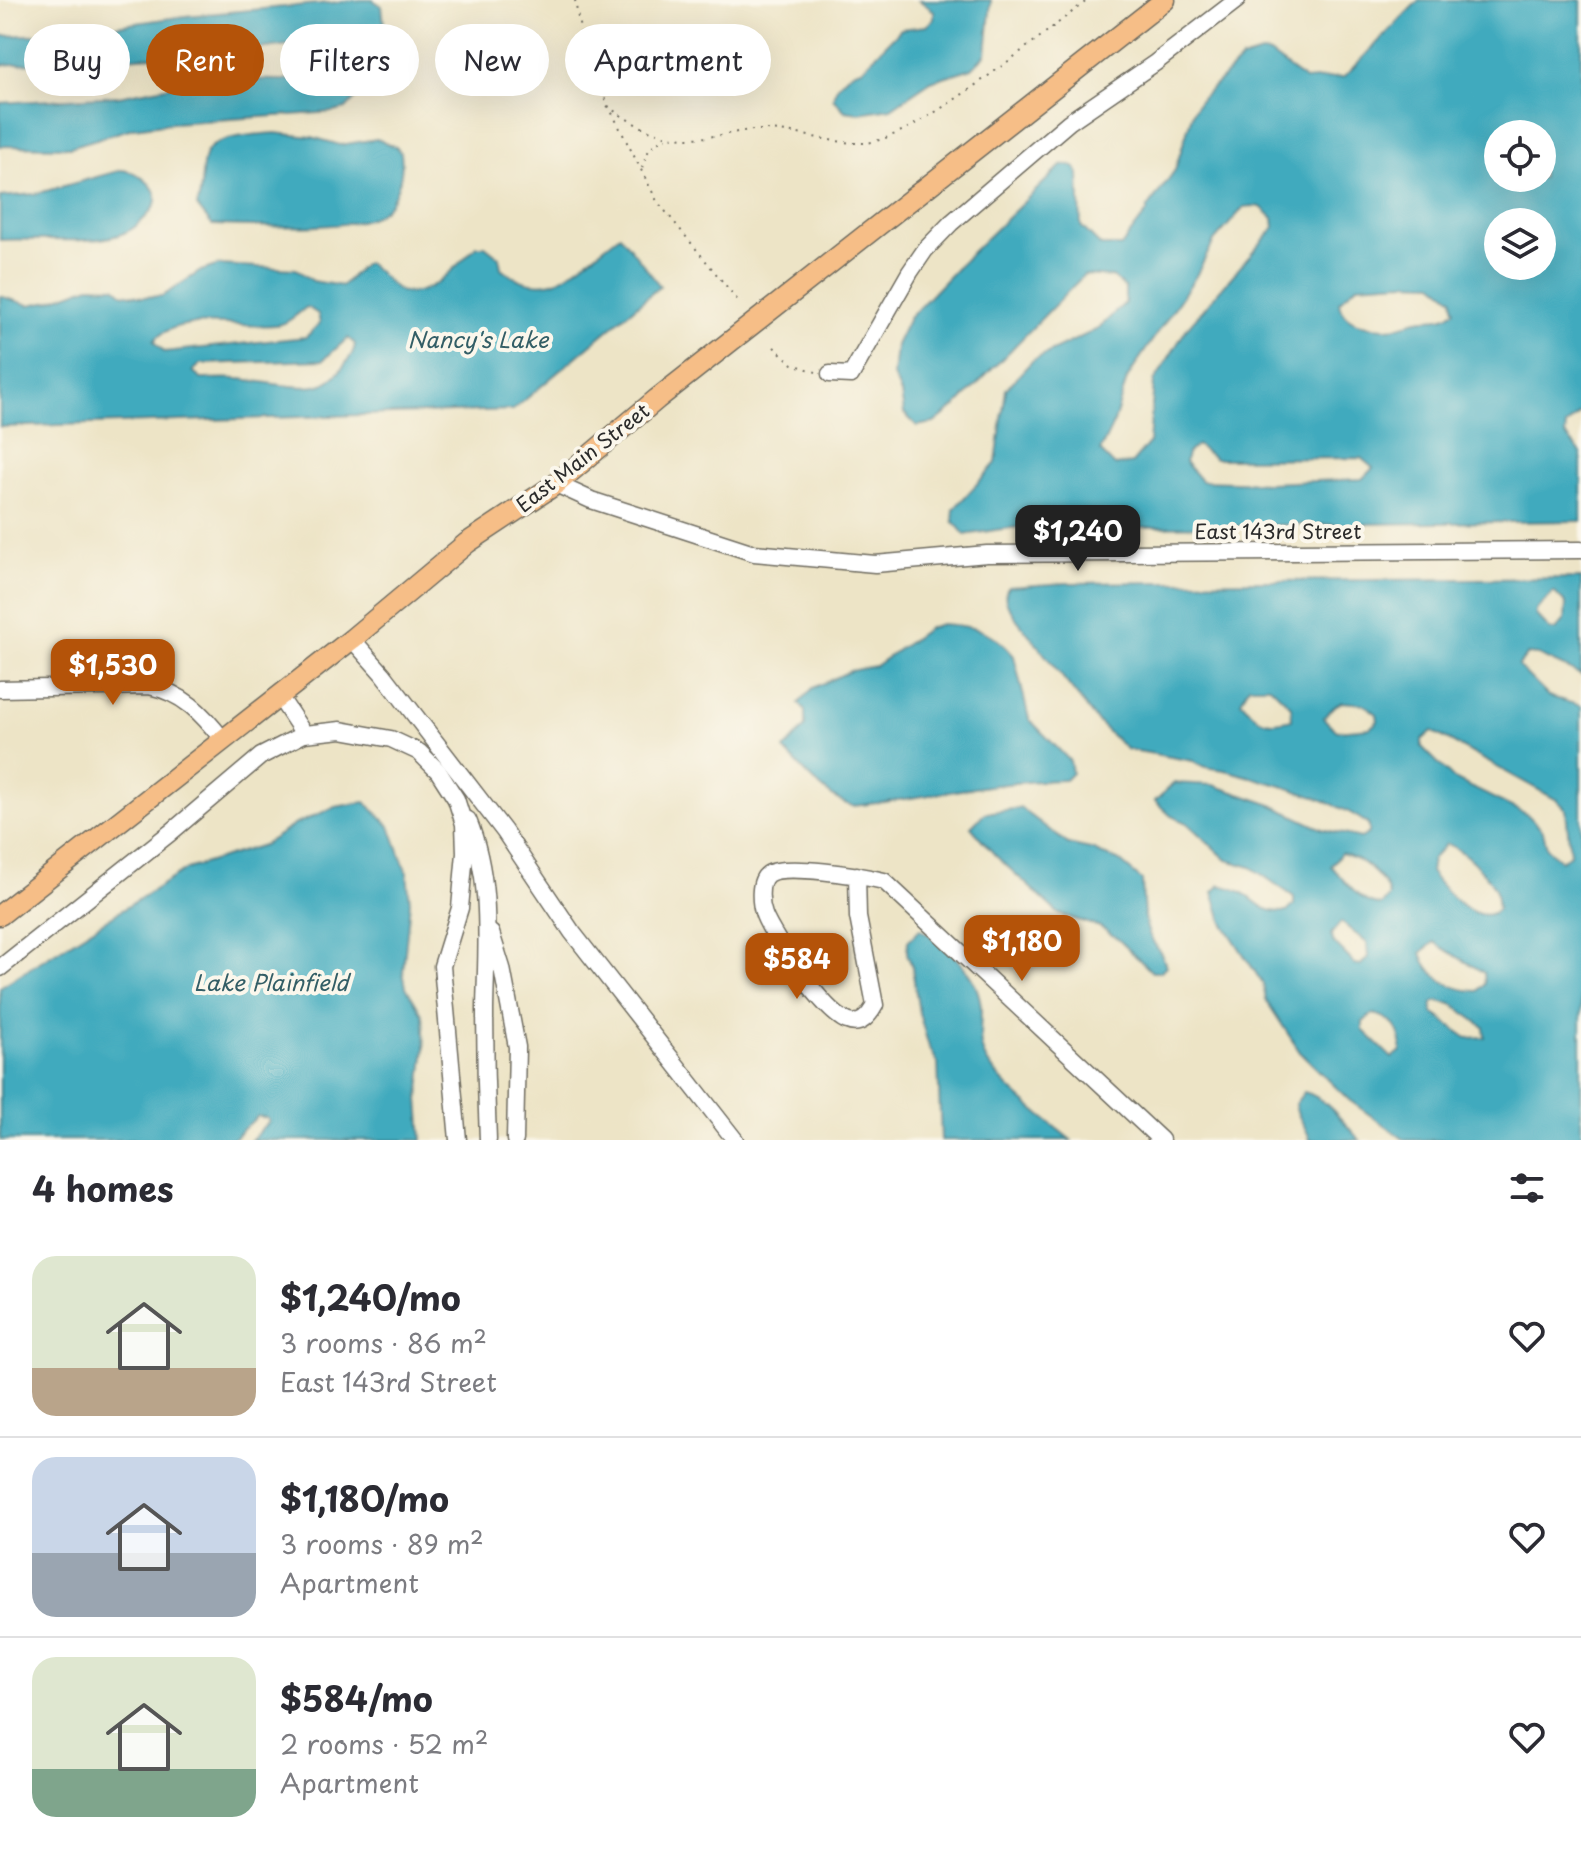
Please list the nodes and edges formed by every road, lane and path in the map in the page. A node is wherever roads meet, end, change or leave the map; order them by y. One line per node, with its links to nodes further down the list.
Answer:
1 (575, 0): 5 (path)
2 (1088, 0): 6 (path)
3 (1165, 0): 11 (main road, East Main Street)
4 (1237, 0): 10 (street)
5 (607, 106): 6 (path); 7 (path)
6 (668, 138): 7 (path)
7 (641, 170): 8 (path)
8 (740, 303)
9 (774, 347): 10 (path)
10 (830, 374)
11 (556, 484): 12 (street, East 143rd Street); 13 (main road, East Main Street)
12 (1581, 550)
13 (352, 639): 15 (main road, East Main Street); 26 (street)
14 (0, 689): 17 (street)
15 (279, 696): 16 (street); 17 (main road, East Main Street)
16 (304, 734): 18 (street); 22 (street)
17 (223, 740): 20 (main road, East Main Street)
18 (456, 799): 21 (street); 23 (street)
19 (857, 875): 19 (street); 27 (street)
20 (0, 915)
21 (487, 920): 24 (street); 25 (street)
22 (0, 968)
23 (458, 1140)
24 (488, 1140)
25 (515, 1140)
26 (735, 1140)
27 (1161, 1140)

